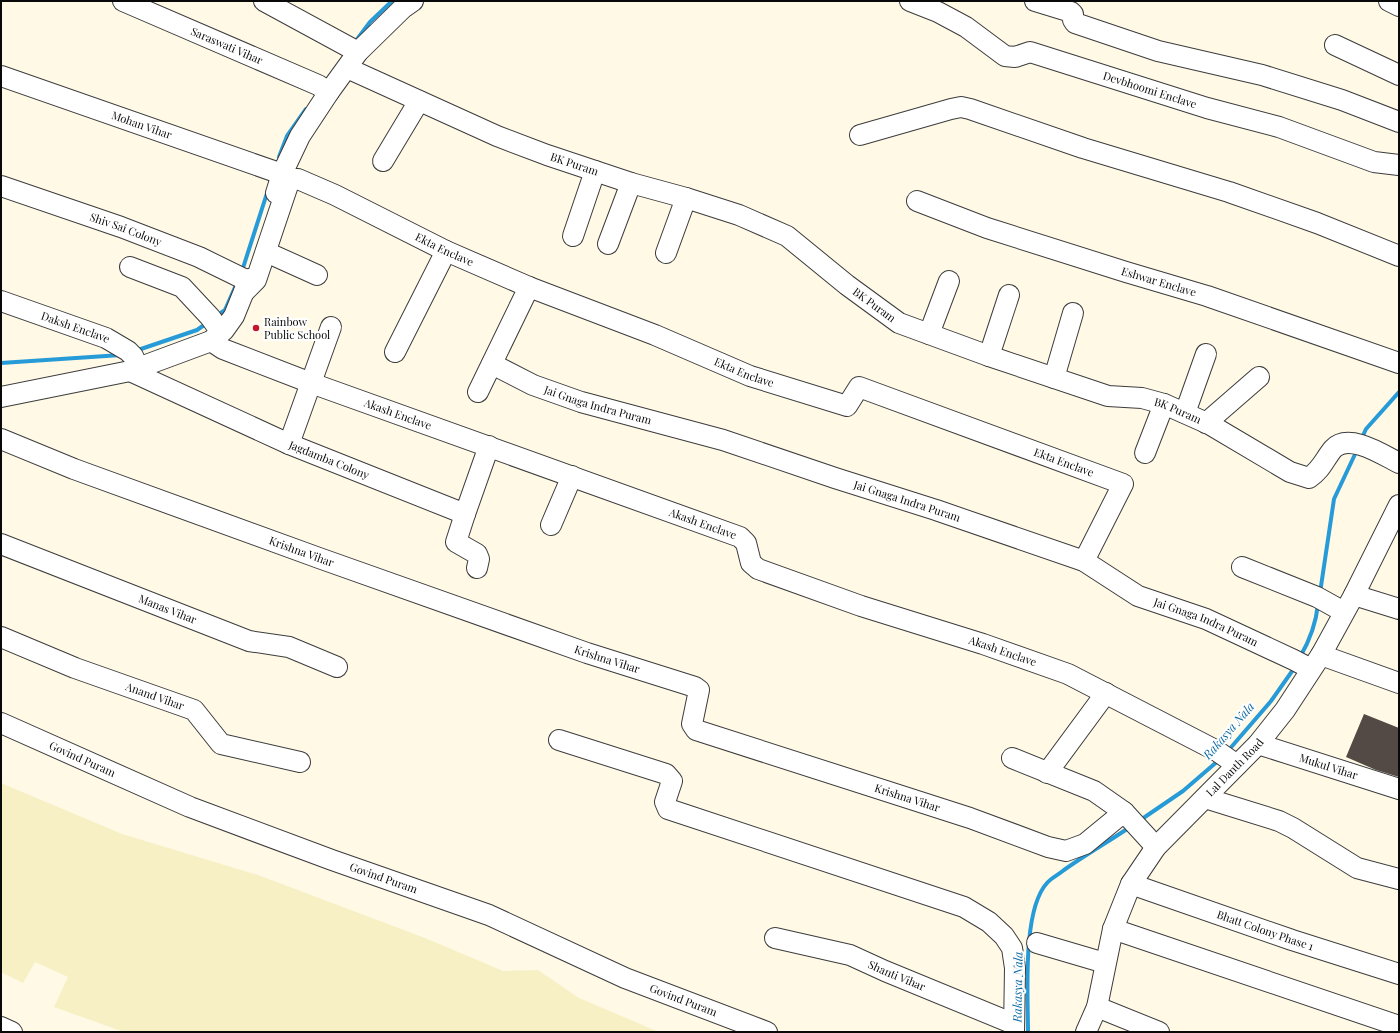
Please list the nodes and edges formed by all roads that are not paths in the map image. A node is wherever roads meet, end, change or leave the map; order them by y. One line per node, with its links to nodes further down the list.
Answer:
1 (123, 1): 12 (street, Saraswati Vihar)
2 (264, 1): 9 (street, BK Puram)
3 (910, 1): 17 (street, Devbhoomi Enclave)
4 (1035, 1): 14 (street)
5 (1388, 1): 7 (street)
6 (402, 3): 9 (street)
7 (1399, 6)
8 (1335, 45): 10 (street)
9 (351, 54): 12 (street); 13 (street, BK Puram)
10 (1399, 75)
11 (1, 76): 19 (street, Mohan Vihar)
12 (324, 89): 19 (street)
13 (419, 101): 16 (street); 18 (street, BK Puram)
14 (1399, 122)
15 (860, 135): 29 (street)
16 (383, 161)
17 (1399, 165)
18 (595, 171): 20 (street, BK Puram); 24 (street)
19 (279, 174): 26 (street, Ekta Enclave); 27 (street); 33 (street)
20 (632, 184): 22 (street, BK Puram); 25 (street)
21 (1, 186): 33 (street, Shiv Sai Colony)
22 (686, 198): 28 (street); 40 (street, BK Puram)
23 (917, 201): 46 (street, Eshwar Enclave)
24 (573, 236)
25 (608, 244)
26 (446, 251): 34 (street, Ekta Enclave); 41 (street)
27 (266, 252): 31 (street); 33 (street)
28 (666, 253)
29 (1399, 256)
30 (130, 267): 39 (street, Akash Enclave)
31 (317, 275)
32 (949, 281): 40 (street)
33 (243, 282): 39 (street)
34 (529, 287): 45 (street); 65 (street, Ekta Enclave)
35 (1009, 294): 43 (street)
36 (1, 301): 44 (street, Daksh Enclave)
37 (1073, 313): 48 (street)
38 (331, 327): 49 (street)
39 (214, 328): 44 (street); 49 (street, Akash Enclave)
40 (929, 334): 43 (street, BK Puram)
41 (395, 352)
42 (1206, 354): 53 (street)
43 (988, 356): 48 (street, BK Puram)
44 (132, 362): 51 (street); 56 (street, Jagdamba Colony)
45 (492, 364): 50 (street); 65 (street, Jai Gnaga Indra Puram)
46 (1399, 364)
47 (1259, 377): 54 (street)
48 (1054, 378): 52 (street, BK Puram)
49 (311, 383): 56 (street); 57 (street, Akash Enclave)
50 (478, 392)
51 (1, 397)
52 (1164, 404): 53 (street, BK Puram); 58 (street)
53 (1185, 413): 54 (street, BK Puram)
54 (1206, 423): 59 (street, BK Puram)
55 (1, 439): 85 (street, Krishna Vihar)
56 (289, 444): 62 (street, Jagdamba Colony)
57 (489, 446): 60 (street, Akash Enclave); 62 (street)
58 (1145, 453)
59 (1399, 463)
60 (572, 476): 63 (street); 75 (street, Akash Enclave)
61 (1399, 505): 68 (street, Lal Danth Road)
62 (465, 514): 67 (street)
63 (551, 525)
64 (1, 544): 73 (street, Manas Vihar)
65 (1084, 561): 72 (street, Jai Gnaga Indra Puram)
66 (1242, 567): 70 (street)
67 (477, 568)
68 (1354, 594): 69 (street); 70 (street, Lal Danth Road)
69 (1399, 609)
70 (1344, 612): 72 (street, Lal Danth Road)
71 (1, 637): 81 (street, Anand Vihar)
72 (1307, 662): 74 (street, Jai Gnaga Indra Puram); 78 (street, Lal Danth Road)
73 (337, 667)
74 (1399, 683)
75 (1106, 693): 80 (street, Akash Enclave); 82 (street)
76 (1, 723): 99 (street, Govind Puram)
77 (559, 740): 97 (street)
78 (1258, 744): 80 (street, Lal Danth Road); 83 (street, Mukul Vihar)
79 (1012, 758): 82 (street)
80 (1227, 758): 84 (street, Lal Danth Road)
81 (300, 762)
82 (1047, 773): 85 (street)
83 (1399, 789)
84 (1206, 798): 86 (street, Lal Danth Road); 87 (street)
85 (1131, 818): 86 (street)
86 (1156, 846): 88 (street, Lal Danth Road)
87 (1399, 879)
88 (1132, 884): 89 (street, Lal Danth Road); 93 (street, Bhatt Colony Phase 1)
89 (1113, 929): 92 (street, Lal Danth Road); 95 (street)
90 (775, 938): 97 (street, Shanti Vihar)
91 (1037, 943): 92 (street)
92 (1105, 963): 94 (street, Lal Danth Road)
93 (1399, 974)
94 (1097, 1007): 100 (street, Lal Danth Road); 101 (street)
95 (1399, 1026)
96 (1, 1027): 98 (street)
97 (1014, 1028)
98 (12, 1032)
99 (767, 1032)
100 (1086, 1032)
101 (1159, 1032)

